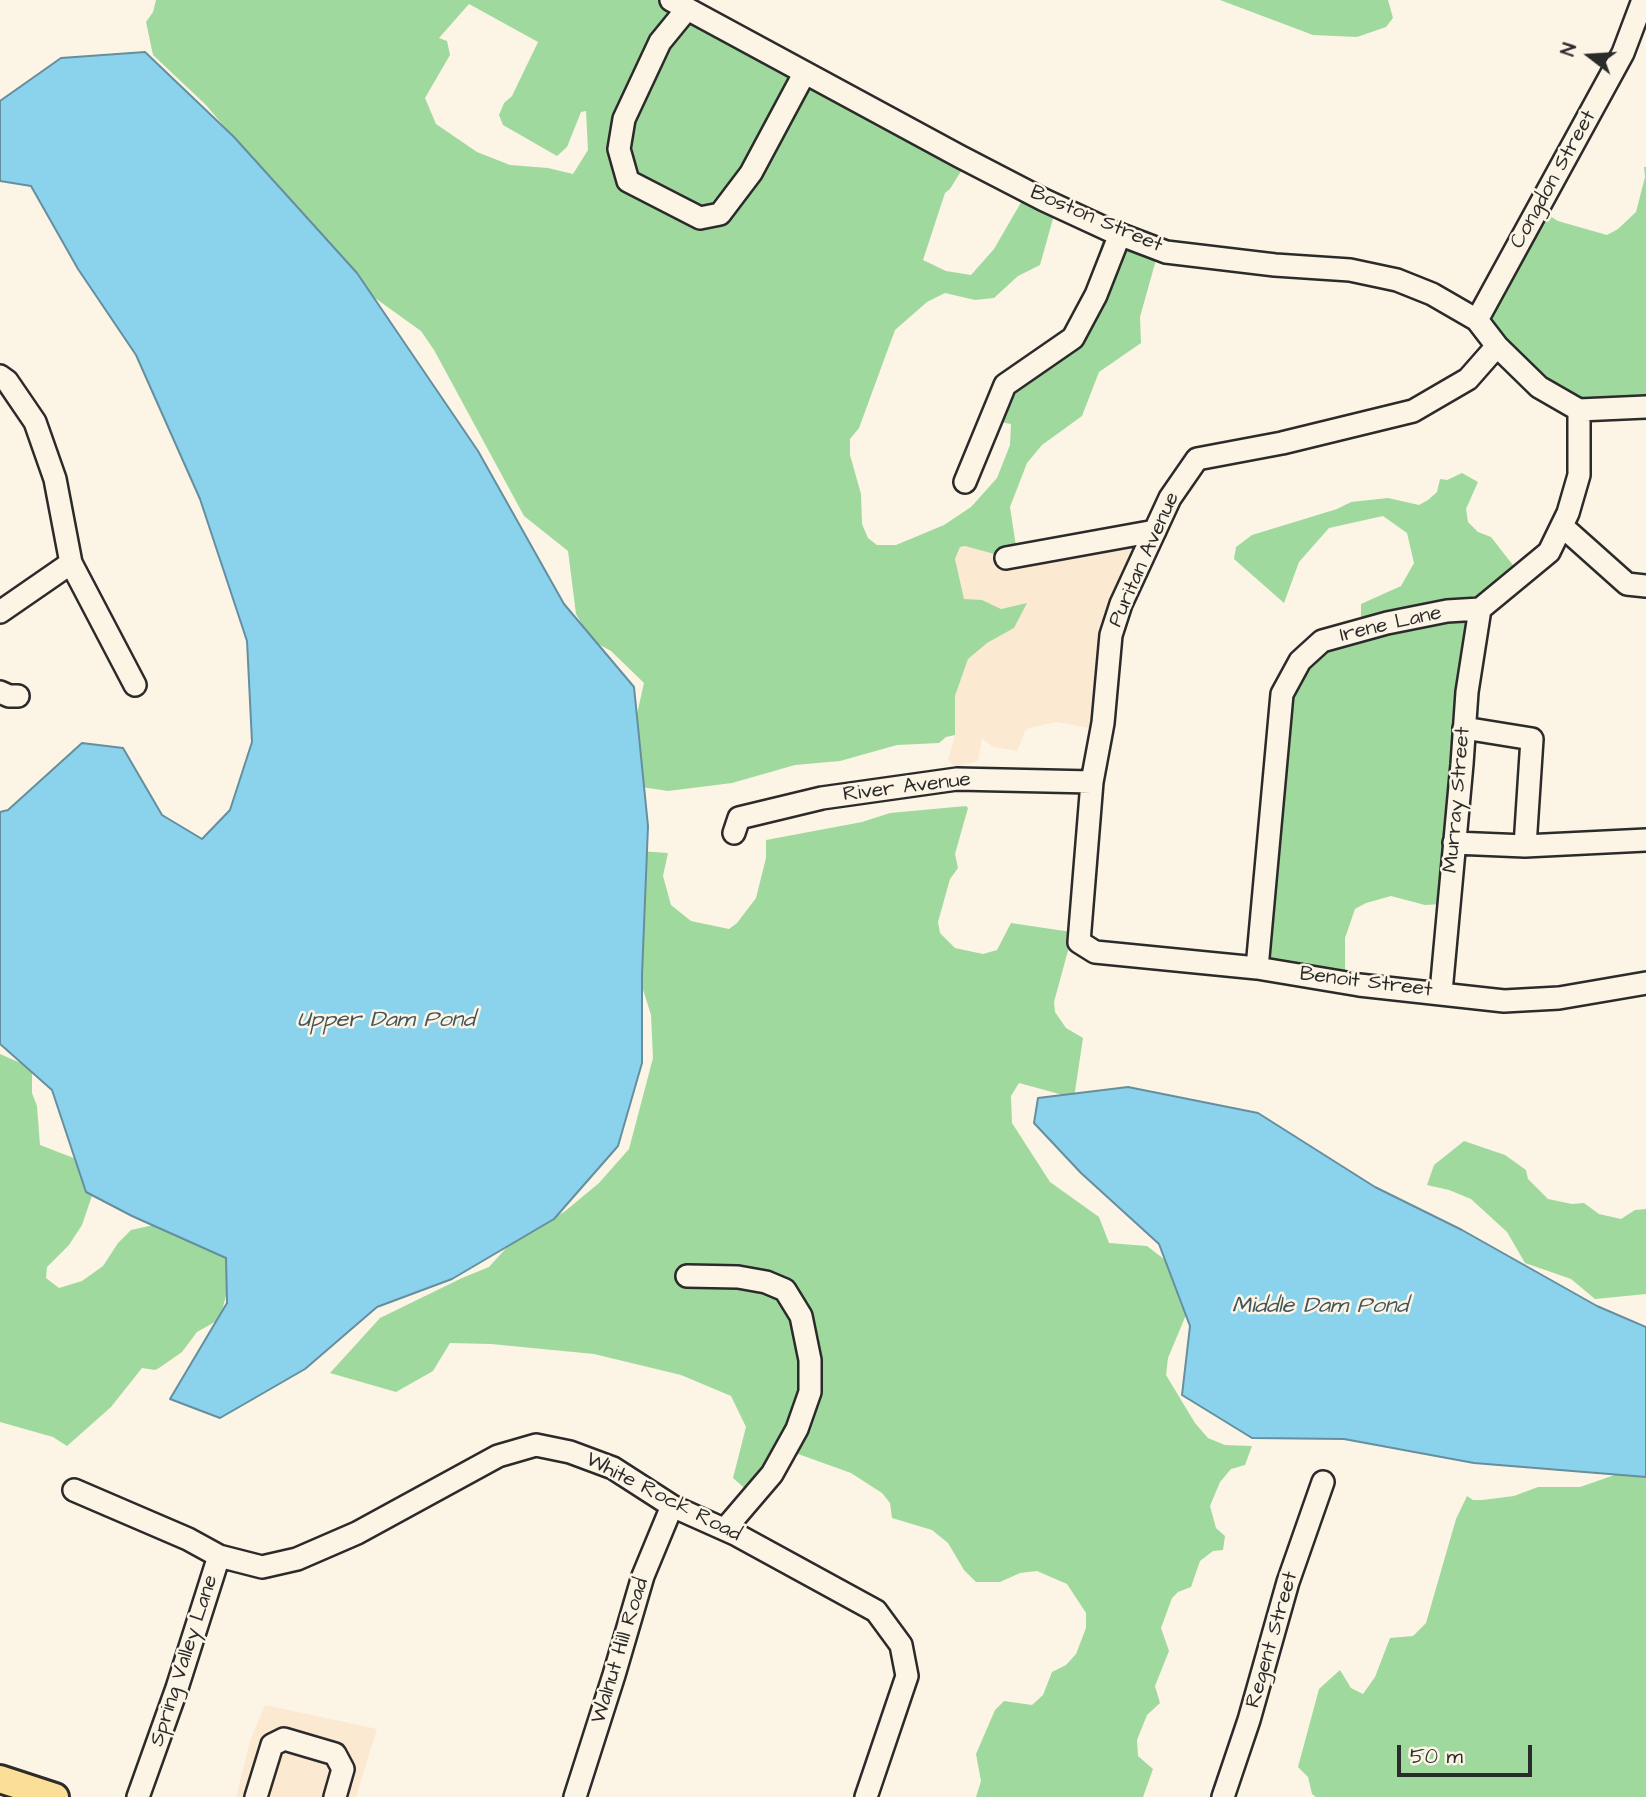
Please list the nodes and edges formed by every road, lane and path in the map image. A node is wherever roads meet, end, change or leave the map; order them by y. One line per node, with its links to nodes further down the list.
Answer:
1 (1643, 0): 5 (street, Congdon Street)
2 (679, 5): 3 (street, Boston Street); 3 (street)
3 (804, 74): 4 (street, Boston Street)
4 (1119, 234): 5 (street, Boston Street); 10 (street)
5 (1477, 320): 6 (street, Boston Street)
6 (1497, 346): 9 (street, Boston Street); 12 (street, Puritan Avenue)
7 (0, 376): 14 (street)
8 (1646, 407): 9 (street)
9 (1579, 410): 11 (street)
10 (965, 482)
11 (1562, 526): 15 (street); 16 (street)
12 (1155, 531): 13 (street); 20 (street, Puritan Avenue)
13 (1006, 558)
14 (71, 563): 17 (street); 18 (street)
15 (1646, 586)
16 (1479, 609): 19 (street, Murray Street); 26 (street, Irene Lane)
17 (0, 612)
18 (135, 685)
19 (1464, 728): 23 (street, Murray Street); 24 (street)
20 (1092, 782): 21 (street, River Avenue); 25 (street, Puritan Avenue)
21 (734, 833)
22 (1646, 840): 24 (street)
23 (1454, 843): 24 (street); 28 (street, Murray Street)
24 (1525, 846)
25 (1087, 948): 26 (street, Benoit Street)
26 (1256, 968): 28 (street, Benoit Street)
27 (1646, 983): 28 (street, Benoit Street)
28 (1441, 992)
29 (687, 1276): 33 (street)
30 (1323, 1482): 42 (street, Regent Street)
31 (74, 1490): 34 (street, Spring Valley Lane)
32 (672, 1506): 33 (street, White Rock Road); 34 (street, White Rock Road); 40 (street, Walnut Hill Road)
33 (725, 1529): 41 (street, White Rock Road)
34 (219, 1556): 37 (street, Spring Valley Lane)
35 (0, 1779): 36 (main road)
36 (55, 1797)
37 (138, 1797)
38 (256, 1797): 39 (street)
39 (335, 1797)
40 (575, 1797)
41 (866, 1797)
42 (1223, 1797)

